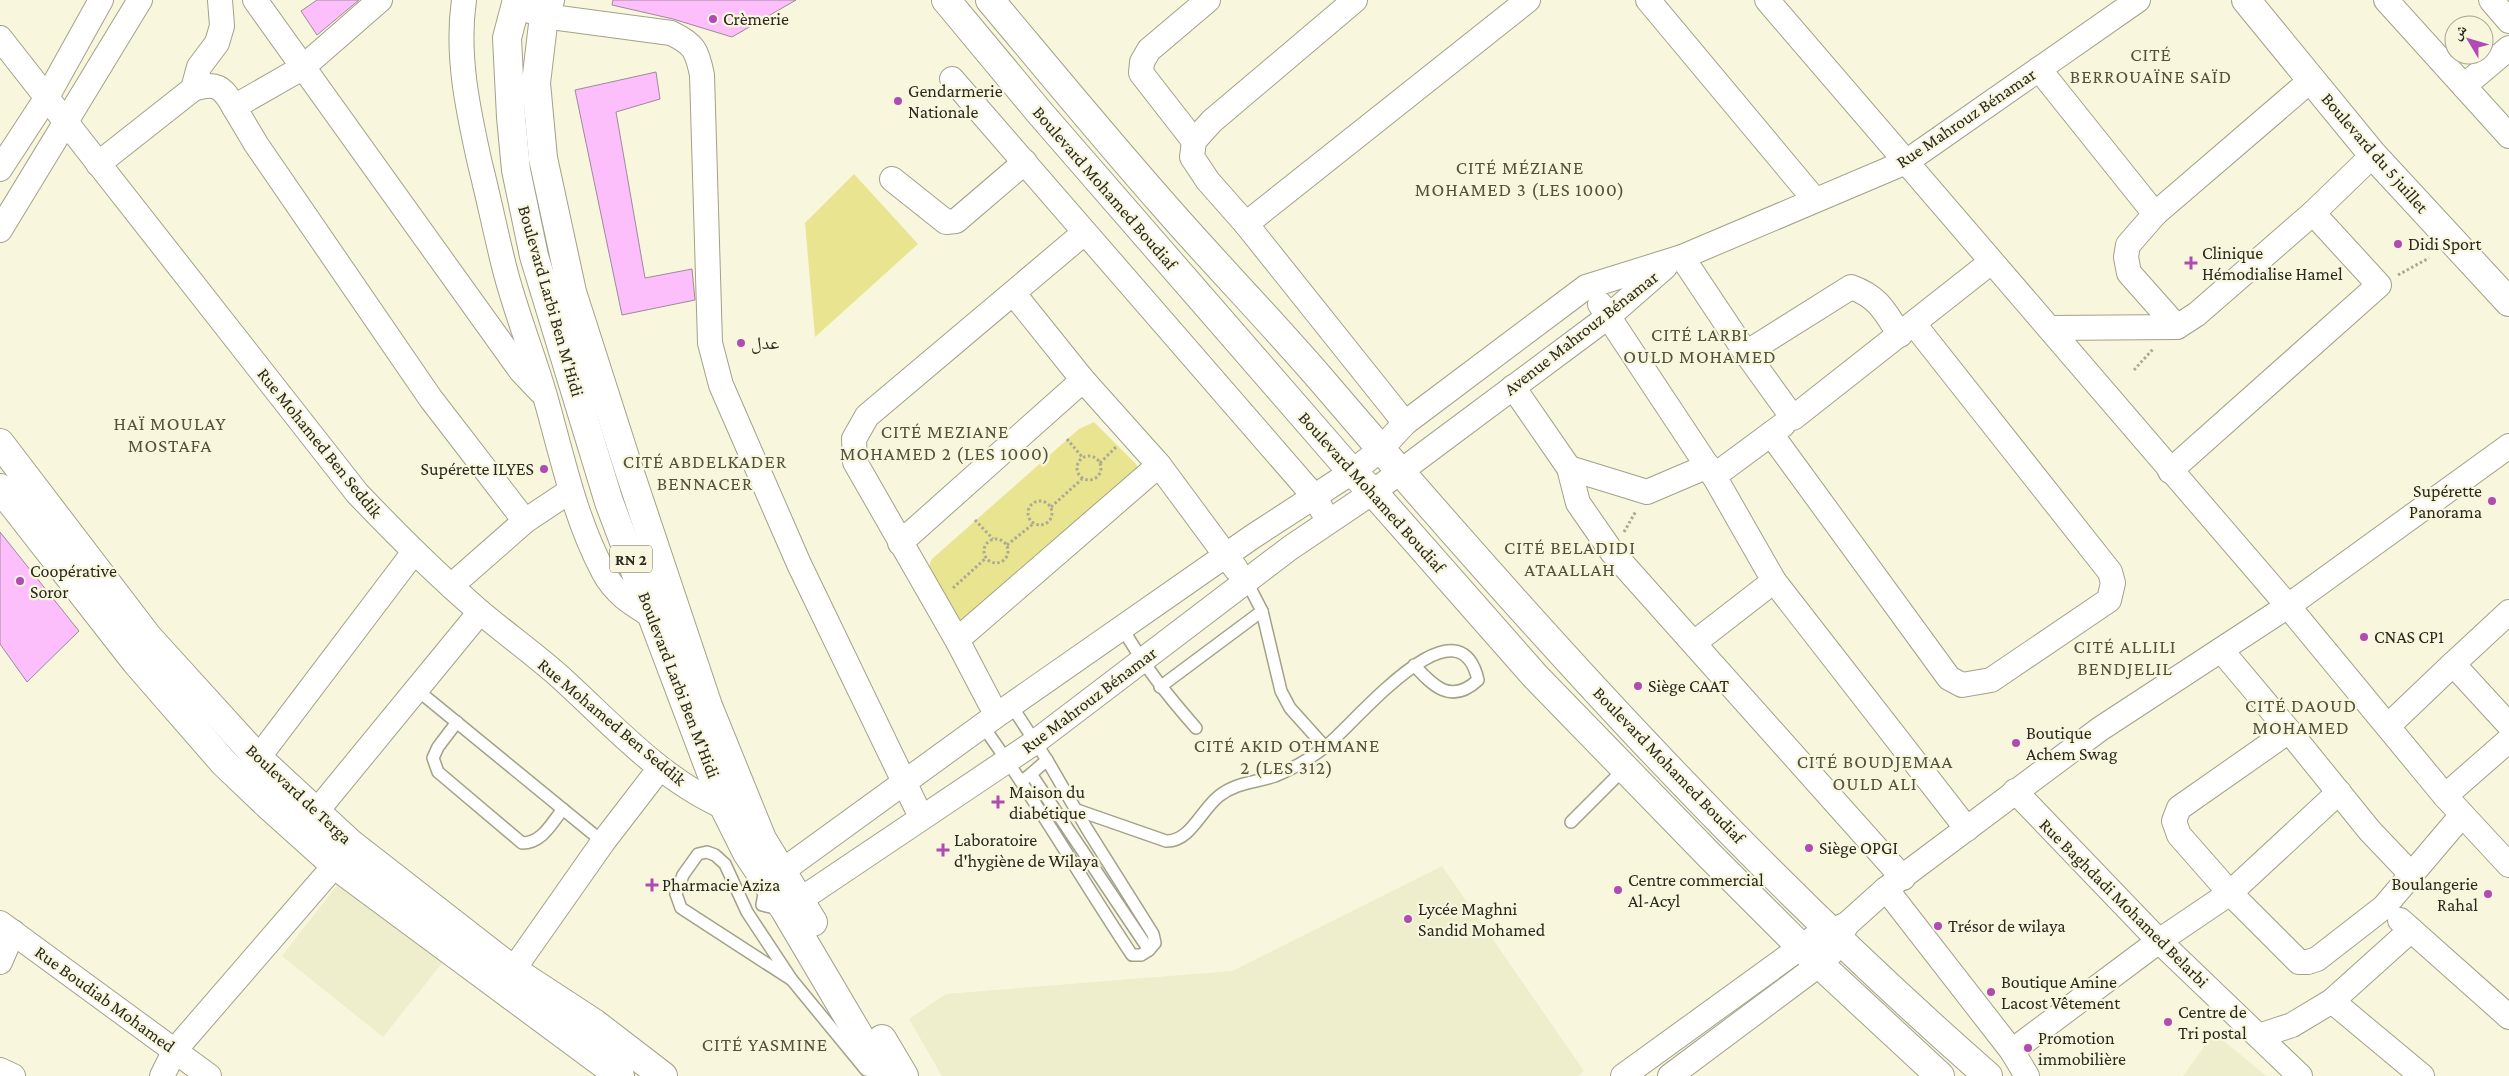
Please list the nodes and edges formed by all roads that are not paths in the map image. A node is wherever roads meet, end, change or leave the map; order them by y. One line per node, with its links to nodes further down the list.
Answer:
1 (101, 0): 29 (street)
2 (140, 0): 31 (street)
3 (220, 0): 28 (street)
4 (380, 0): 23 (street)
5 (464, 0): 58 (street)
6 (946, 0): 69 (main road, Boulevard Mohamed Boudiaf)
7 (990, 0): 64 (main road, Boulevard Mohamed Boudiaf)
8 (1208, 0): 33 (street)
9 (1528, 0): 43 (street)
10 (1648, 0): 40 (street)
11 (1767, 0): 36 (street)
12 (2138, 0): 24 (street, Rue Mahrouz Bénamar)
13 (2246, 0): 26 (main road, Boulevard du 5 juillet)
14 (2386, 0): 27 (street)
15 (2491, 0): 20 (street)
16 (1352, 1): 33 (street)
17 (257, 2): 23 (street)
18 (516, 3): 19 (street); 87 (main road, Boulevard Larbi Ben M'Hidi / RN 2)
19 (547, 8): 112 (street); 116 (main road, Boulevard Larbi Ben M'Hidi / RN 2)
20 (2509, 21)
21 (0, 38): 29 (street, Rue Mohamed Ben Seddik)
22 (2509, 48): 27 (street)
23 (302, 68): 30 (street); 58 (street)
24 (2039, 69): 36 (street, Rue Mahrouz Bénamar); 42 (street)
25 (952, 79): 35 (street)
26 (2311, 80): 34 (main road, Boulevard du 5 juillet); 42 (street)
27 (2464, 86): 32 (street)
28 (193, 88): 30 (street); 37 (street)
29 (47, 97): 31 (street, Rue Mohamed Ben Seddik); 38 (street)
30 (234, 107): 75 (street)
31 (67, 122): 37 (street, Rue Mohamed Ben Seddik); 44 (street)
32 (2509, 136)
33 (1194, 141): 43 (street)
34 (2373, 155): 41 (street); 50 (main road, Boulevard du 5 juillet)
35 (1025, 162): 39 (street); 45 (street)
36 (1906, 162): 40 (street, Rue Mahrouz Bénamar); 47 (street)
37 (98, 164): 78 (street, Rue Mohamed Ben Seddik)
38 (0, 169)
39 (892, 179)
40 (1815, 200): 46 (street, Rue Mahrouz Bénamar)
41 (2312, 213): 52 (street); 67 (street)
42 (2155, 214): 52 (street)
43 (1246, 224): 60 (street)
44 (0, 230)
45 (1084, 233): 49 (street); 74 (street)
46 (1677, 259): 48 (street, Avenue Mahrouz Bénamar); 51 (street, Avenue Mahrouz Bénamar); 55 (street)
47 (1990, 262): 53 (street); 54 (street)
48 (1586, 287): 51 (street); 60 (street, Avenue Mahrouz Bénamar)
49 (1014, 294): 56 (street); 77 (street)
50 (2509, 302)
51 (1609, 316): 57 (street, Avenue Mahrouz Bénamar); 68 (street)
52 (2177, 327): 53 (street)
53 (2050, 328): 67 (street)
54 (1907, 330): 55 (street); 59 (street); 61 (street)
55 (1746, 353): 59 (street)
56 (1083, 380): 65 (street); 77 (street)
57 (1514, 387): 66 (street); 70 (street, Avenue Mahrouz Bénamar)
58 (545, 396): 72 (street)
59 (1793, 418): 61 (street)
60 (1405, 423): 64 (street, Avenue Mahrouz Bénamar)
61 (1771, 434): 68 (street)
62 (0, 443): 107 (main road, Boulevard de Terga)
63 (2509, 446): 83 (street)
64 (1380, 450): 69 (street, Avenue Mahrouz Bénamar); 70 (main road, Boulevard Mohamed Boudiaf)
65 (1159, 465): 79 (street); 89 (street)
66 (1569, 468): 68 (street); 90 (street)
67 (2170, 470): 83 (street)
68 (1711, 471): 80 (street)
69 (1352, 472): 73 (main road, Boulevard Mohamed Boudiaf); 74 (street)
70 (1398, 472): 73 (street, Avenue Mahrouz Bénamar); 136 (main road, Boulevard Mohamed Boudiaf)
71 (0, 488): 127 (main road, Boulevard de Terga)
72 (570, 491): 75 (street); 87 (street)
73 (1373, 492): 76 (street, Rue Mahrouz Bénamar); 110 (main road, Boulevard Mohamed Boudiaf)
74 (1314, 496): 76 (street); 79 (street)
75 (525, 521): 82 (street)
76 (1330, 521): 81 (street, Rue Mahrouz Bénamar)
77 (900, 543): 89 (street)
78 (414, 552): 82 (street, Rue Mohamed Ben Seddik); 107 (street)
79 (1226, 556): 81 (street); 88 (street)
80 (1774, 580): 90 (street); 123 (street)
81 (1247, 582): 84 (lane); 92 (street, Rue Mahrouz Bénamar)
82 (451, 586): 85 (street, Rue Mohamed Ben Seddik)
83 (2288, 606): 91 (street); 101 (street)
84 (1262, 611): 95 (lane); 105 (lane)
85 (480, 612): 96 (street); 109 (street, Rue Mohamed Ben Seddik)
86 (2509, 612): 94 (street)
87 (652, 616): 116 (main road, Boulevard Larbi Ben M'Hidi / RN 2)
88 (1122, 628): 92 (lane); 97 (street)
89 (957, 640): 97 (street)
90 (1694, 643): 129 (street)
91 (2221, 650): 103 (street); 113 (street)
92 (1141, 661): 95 (lane); 106 (street, Rue Mahrouz Bénamar)
93 (1414, 664): 93 (lane); 105 (lane)
94 (2453, 664): 100 (street); 101 (street)
95 (1160, 687): 102 (lane)
96 (416, 689): 98 (lane); 119 (street)
97 (1000, 704): 99 (street); 106 (lane)
98 (457, 722): 117 (lane); 117 (lane)
99 (982, 725): 108 (lane); 112 (street)
100 (2509, 725)
101 (2388, 726): 115 (street)
102 (1196, 728)
103 (2289, 731): 114 (street); 130 (street)
104 (2509, 740): 115 (street)
105 (1325, 747): 118 (lane)
106 (1041, 751): 108 (street, Rue Mahrouz Bénamar); 111 (lane); 118 (lane)
107 (258, 758): 119 (main road, Boulevard de Terga)
108 (1008, 761): 111 (lane); 121 (street, Rue Mahrouz Bénamar)
109 (660, 768): 116 (street, Rue Mohamed Ben Seddik); 124 (street)
110 (1625, 768): 122 (lane); 139 (main road, Boulevard Mohamed Boudiaf)
111 (1026, 778): 138 (lane); 138 (lane)
112 (904, 782): 121 (street); 131 (street)
113 (2015, 791): 123 (street); 137 (street, Rue Baghdadi Mohamed Belarbi)
114 (2339, 792): 128 (street); 130 (street)
115 (2445, 796): 120 (street)
116 (735, 803): 131 (main road, Boulevard Larbi Ben M'Hidi / RN 2)
117 (563, 809): 124 (lane)
118 (1077, 810): 138 (lane)
119 (316, 812): 125 (main road, Boulevard de Terga)
120 (2462, 815): 126 (street); 128 (street)
121 (921, 817): 131 (street, Rue Mahrouz Bénamar)
122 (1572, 822)
123 (1967, 829): 129 (street)
124 (603, 842): 141 (street)
125 (350, 843): 127 (street); 141 (main road, Boulevard de Terga)
126 (2509, 864)
127 (335, 865): 148 (street); 154 (main road, Boulevard de Terga)
128 (2412, 875): 132 (street)
129 (1895, 884): 136 (street); 149 (street)
130 (2230, 893): 132 (street); 137 (street)
131 (779, 894): 133 (lane); 157 (main road, Boulevard Larbi Ben M'Hidi / RN 2); 158 (main road, Boulevard Larbi Ben M'Hidi / RN 2)
132 (2384, 907): 135 (street)
133 (748, 912): 143 (lane); 143 (lane)
134 (6, 928): 140 (street); 148 (street, Rue Boudiab Mohamed)
135 (2411, 930): 145 (street); 146 (street)
136 (1839, 931): 139 (street); 162 (main road, Boulevard Mohamed Boudiaf)
137 (2159, 941): 147 (street, Rue Baghdadi Mohamed Belarbi); 149 (street)
138 (1149, 950)
139 (1811, 956): 142 (street); 144 (street); 161 (main road, Boulevard Mohamed Boudiaf)
140 (0, 962)
141 (513, 970): 155 (main road, Boulevard de Terga)
142 (1765, 973): 144 (street); 159 (street)
143 (792, 980): 156 (lane)
144 (1782, 993): 160 (street)
145 (2332, 1001): 147 (street); 165 (street)
146 (2509, 1017)
147 (2259, 1036): 164 (street, Rue Baghdadi Mohamed Belarbi)
148 (176, 1050): 152 (street); 153 (street, Rue Boudiab Mohamed)
149 (2012, 1051): 163 (street)
150 (0, 1070): 151 (street)
151 (13, 1076)
152 (162, 1076)
153 (209, 1076)
154 (620, 1076)
155 (663, 1076)
156 (871, 1076)
157 (883, 1076)
158 (904, 1076)
159 (1623, 1076)
160 (1670, 1076)
161 (1940, 1076)
162 (1988, 1076)
163 (2027, 1076)
164 (2300, 1076)
165 (2422, 1076)

